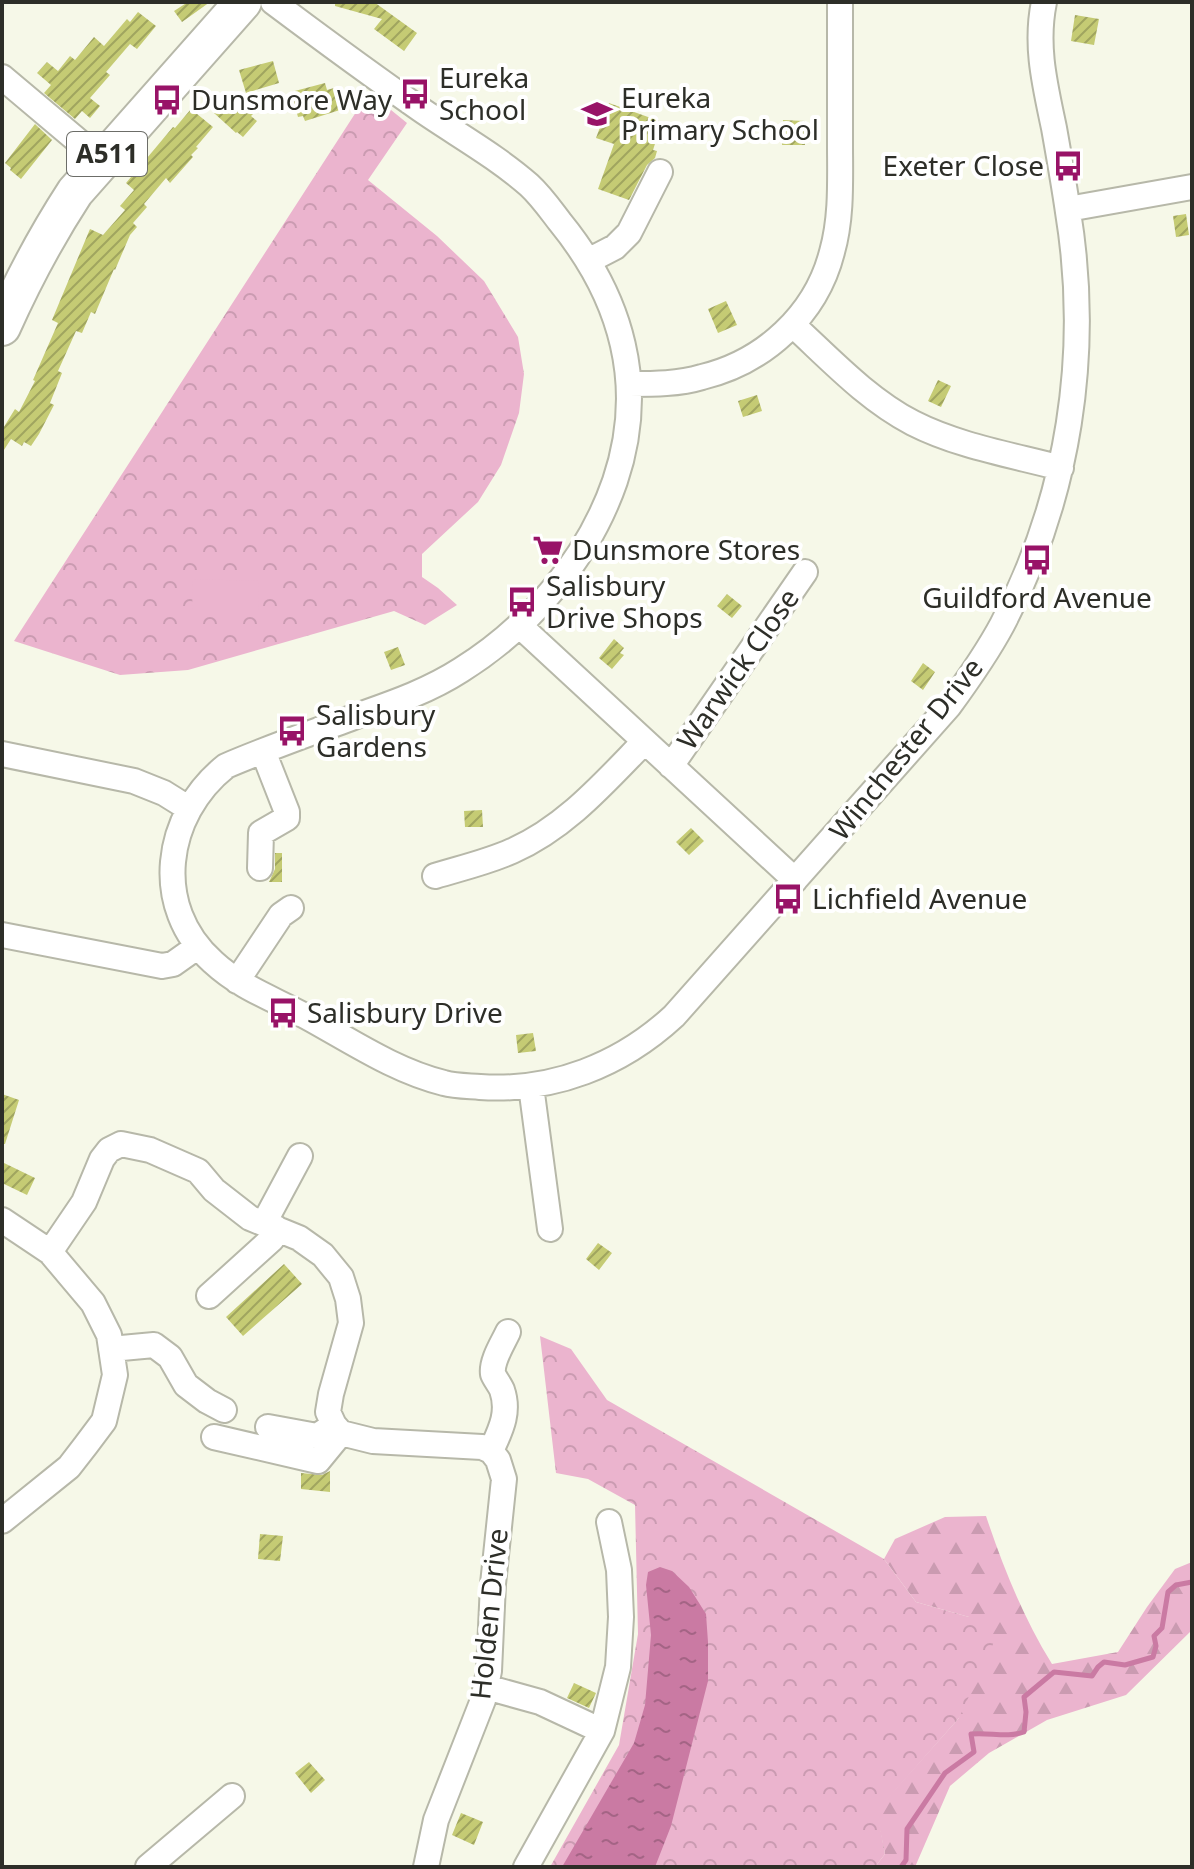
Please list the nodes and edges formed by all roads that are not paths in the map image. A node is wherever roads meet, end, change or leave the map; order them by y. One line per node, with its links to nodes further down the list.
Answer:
1 (243, 2): 6 (highway, A511)
2 (273, 2): 10 (street)
3 (840, 2): 12 (street)
4 (1044, 2): 9 (street, Winchester Drive)
5 (2, 77): 6 (street)
6 (103, 158): 11 (highway, A511)
7 (660, 172): 10 (street)
8 (1192, 187): 9 (street)
9 (1068, 209): 15 (street, Winchester Drive)
10 (588, 261): 14 (street)
11 (12, 279): 13 (highway, A511)
12 (793, 325): 14 (street); 15 (street)
13 (2, 327)
14 (629, 384): 17 (street)
15 (1061, 468): 25 (street, Winchester Drive)
16 (805, 572): 21 (street, Warwick Close)
17 (526, 619): 18 (street); 19 (street)
18 (644, 742): 21 (street); 24 (street)
19 (263, 751): 22 (street); 23 (street)
20 (2, 754): 22 (street)
21 (671, 766): 25 (street)
22 (188, 808): 28 (street)
23 (260, 868)
24 (435, 876)
25 (795, 880): 30 (street)
26 (291, 908): 29 (street)
27 (2, 935): 28 (street)
28 (197, 947): 29 (street)
29 (237, 981): 30 (street)
30 (531, 1086): 34 (street)
31 (300, 1156): 33 (street)
32 (2, 1220): 35 (street)
33 (270, 1226): 35 (street); 36 (street); 41 (street)
34 (550, 1229)
35 (50, 1252): 38 (street)
36 (209, 1296)
37 (508, 1332): 43 (street)
38 (111, 1349): 39 (street); 44 (street)
39 (224, 1410)
40 (268, 1427): 41 (street)
41 (338, 1429): 42 (street); 43 (street)
42 (214, 1437)
43 (491, 1451): 46 (street, Holden Drive)
44 (2, 1521)
45 (609, 1522): 47 (street)
46 (486, 1687): 47 (street); 50 (street, Holden Drive)
47 (602, 1731): 51 (street)
48 (232, 1796): 49 (street)
49 (148, 1867)
50 (426, 1867)
51 (526, 1867)

